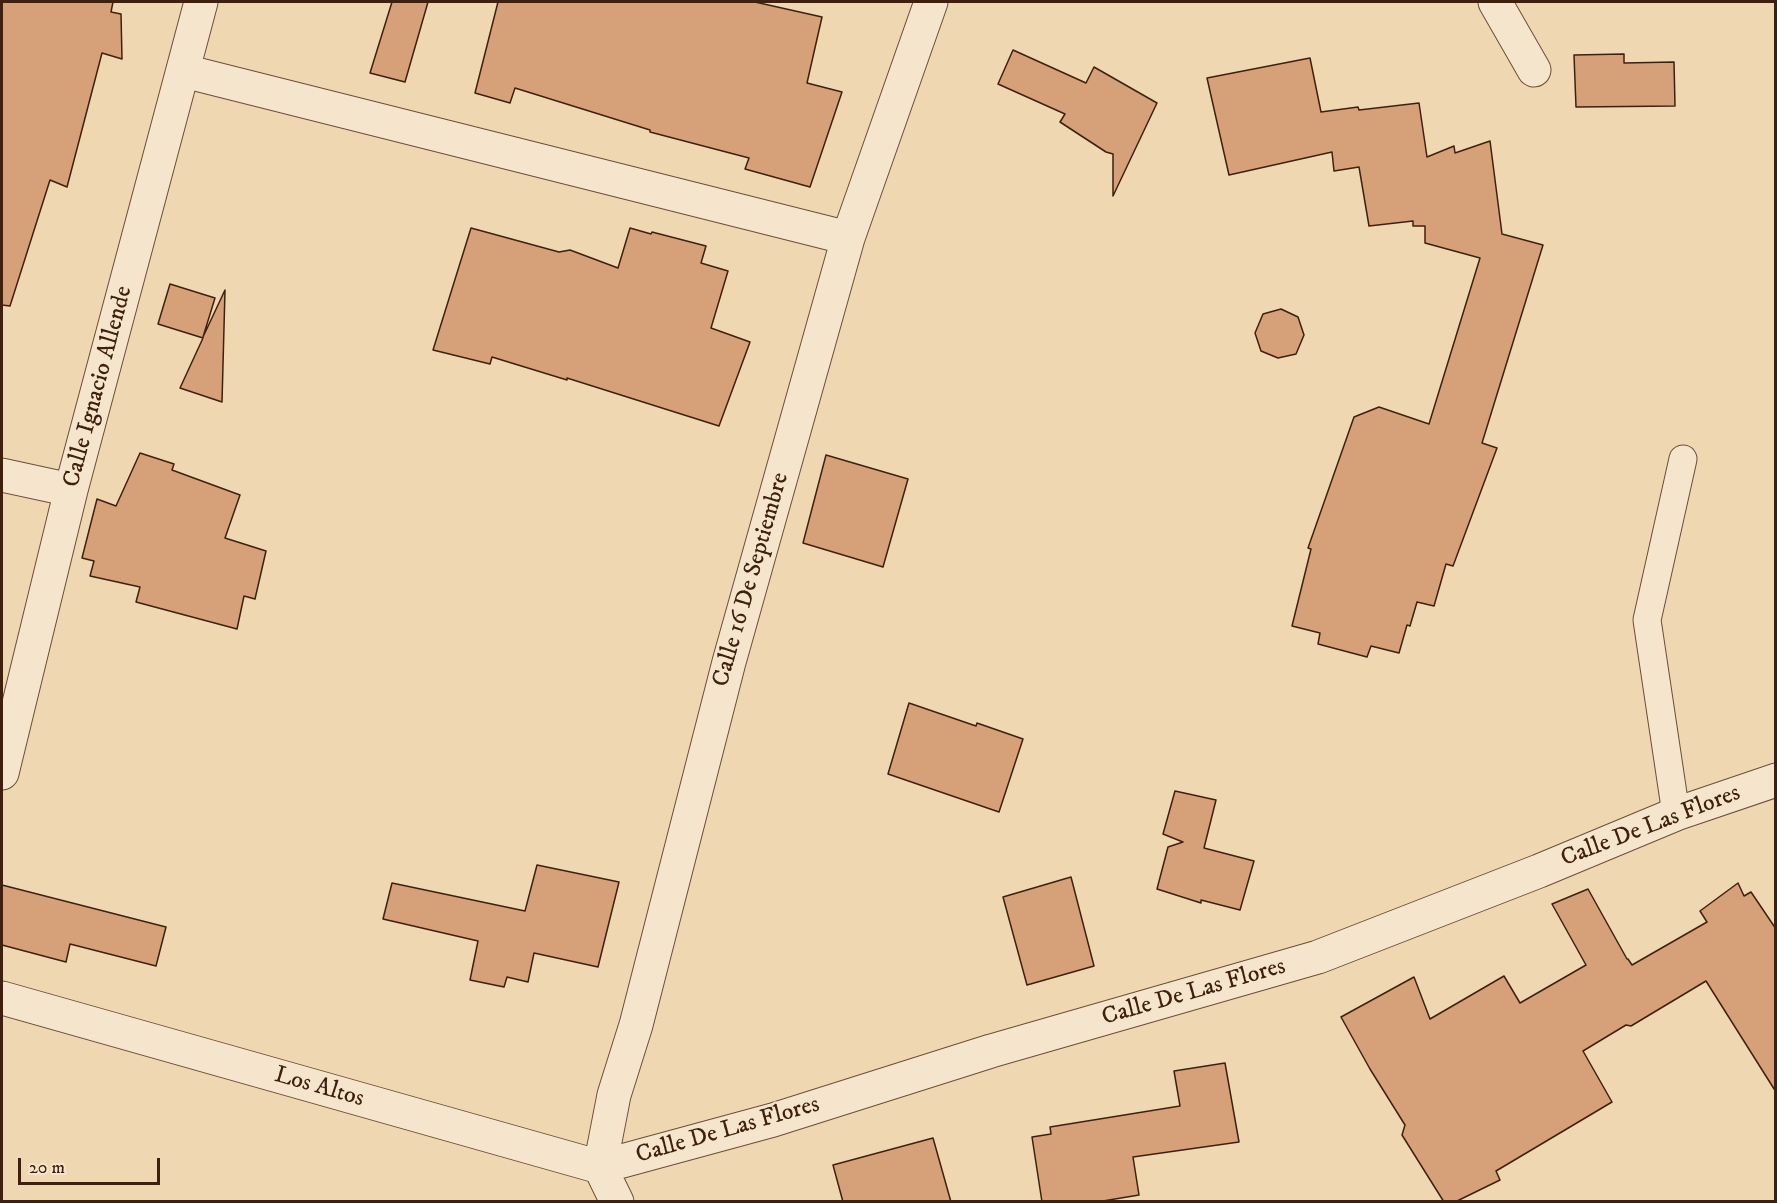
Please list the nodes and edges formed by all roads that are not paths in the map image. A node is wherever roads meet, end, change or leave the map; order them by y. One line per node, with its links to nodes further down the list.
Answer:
1 (201, 2): 5 (street, Calle Ignacio Allende)
2 (931, 2): 6 (street, Calle 16 De Septiembre)
3 (1495, 2): 4 (street)
4 (1534, 70)
5 (184, 71): 6 (street); 9 (street, Calle Ignacio Allende)
6 (848, 238): 14 (street, Calle 16 De Septiembre)
7 (1683, 459): 12 (lane)
8 (2, 474): 9 (street)
9 (71, 490): 10 (street, Calle Ignacio Allende)
10 (2, 773)
11 (1776, 780): 12 (street, Calle De Las Flores)
12 (1676, 814): 14 (street, Calle De Las Flores)
13 (2, 998): 14 (street, Los Altos)
14 (600, 1167): 15 (street)
15 (617, 1202)

